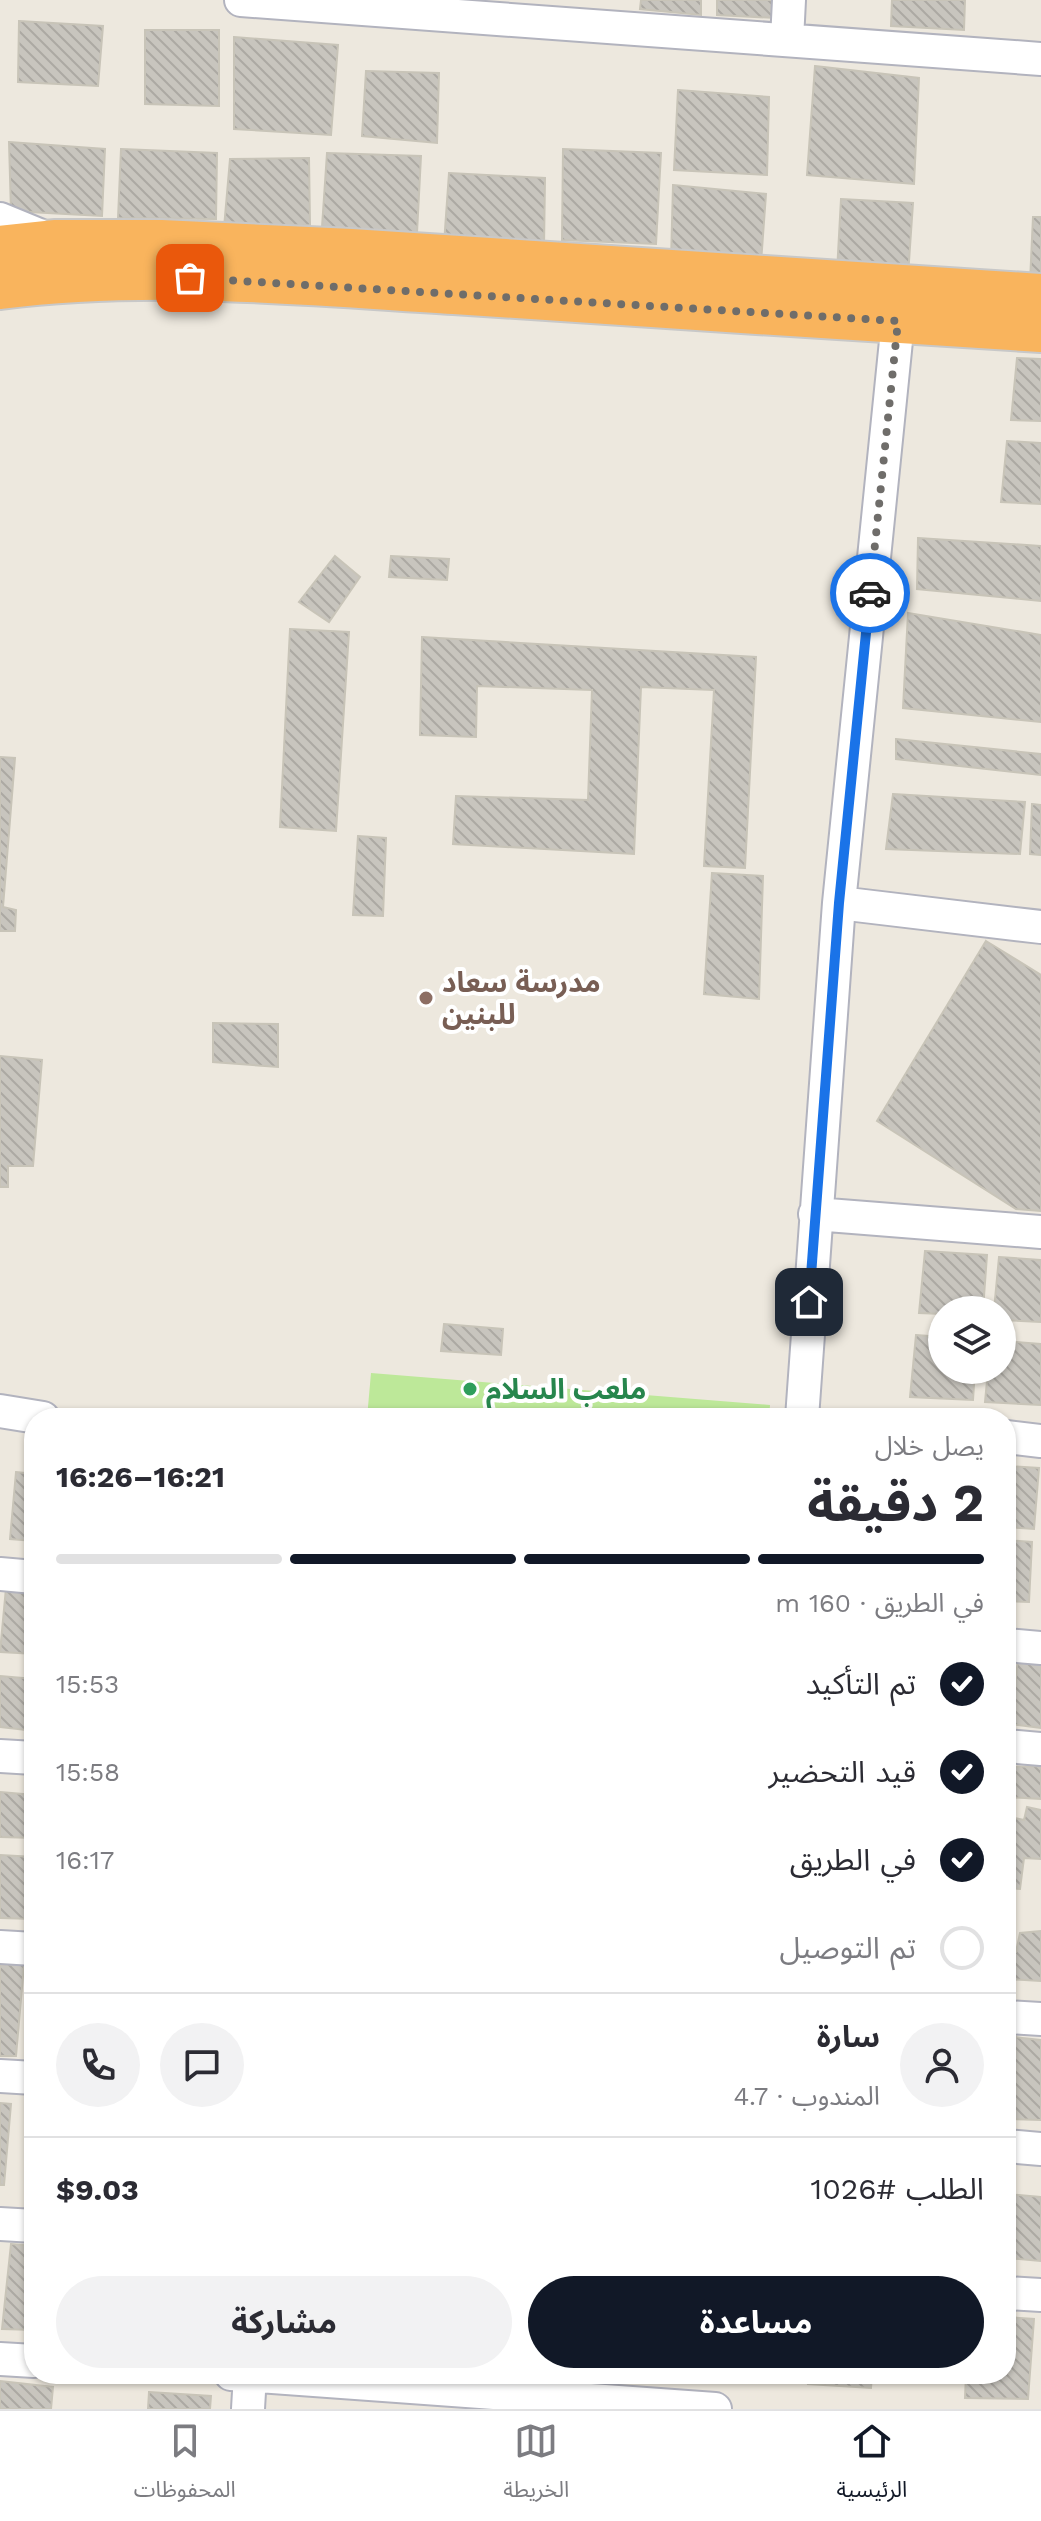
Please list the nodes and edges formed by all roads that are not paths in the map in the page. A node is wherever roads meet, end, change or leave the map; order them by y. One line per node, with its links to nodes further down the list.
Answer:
1 (241, 0): 3 (street)
2 (789, 0): 3 (street)
3 (787, 40): 4 (street)
4 (1041, 59)
5 (0, 219): 6 (street)
6 (54, 242): 7 (highway); 8 (highway)
7 (0, 248)
8 (350, 268): 9 (highway); 10 (highway); 11 (highway)
9 (0, 287)
10 (1041, 296)
11 (898, 321): 12 (highway); 13 (street)
12 (1041, 330)
13 (839, 903): 14 (street); 15 (street)
14 (1041, 927)
15 (815, 1214): 16 (street); 17 (street)
16 (1041, 1232)
17 (803, 1408)
18 (0, 1411): 19 (street)
19 (24, 1415)
20 (1016, 1438): 21 (street)
21 (1041, 1441)
22 (0, 1574): 23 (street)
23 (24, 1576)
24 (1016, 1646): 25 (street)
25 (1041, 1648)
26 (1016, 1747): 27 (street)
27 (1041, 1749)
28 (0, 1756): 29 (street)
29 (24, 1757)
30 (0, 1947): 31 (street)
31 (24, 1948)
32 (1016, 2018): 33 (street)
33 (1041, 2019)
34 (0, 2076): 35 (street)
35 (24, 2077)
36 (1016, 2147): 37 (street)
37 (1041, 2149)
38 (0, 2224): 39 (street)
39 (24, 2225)
40 (1016, 2294): 41 (street)
41 (1041, 2295)
42 (0, 2359): 43 (street)
43 (24, 2360)
44 (245, 2384): 46 (street)
45 (379, 2384): 47 (street)
46 (248, 2409)
47 (715, 2409)

